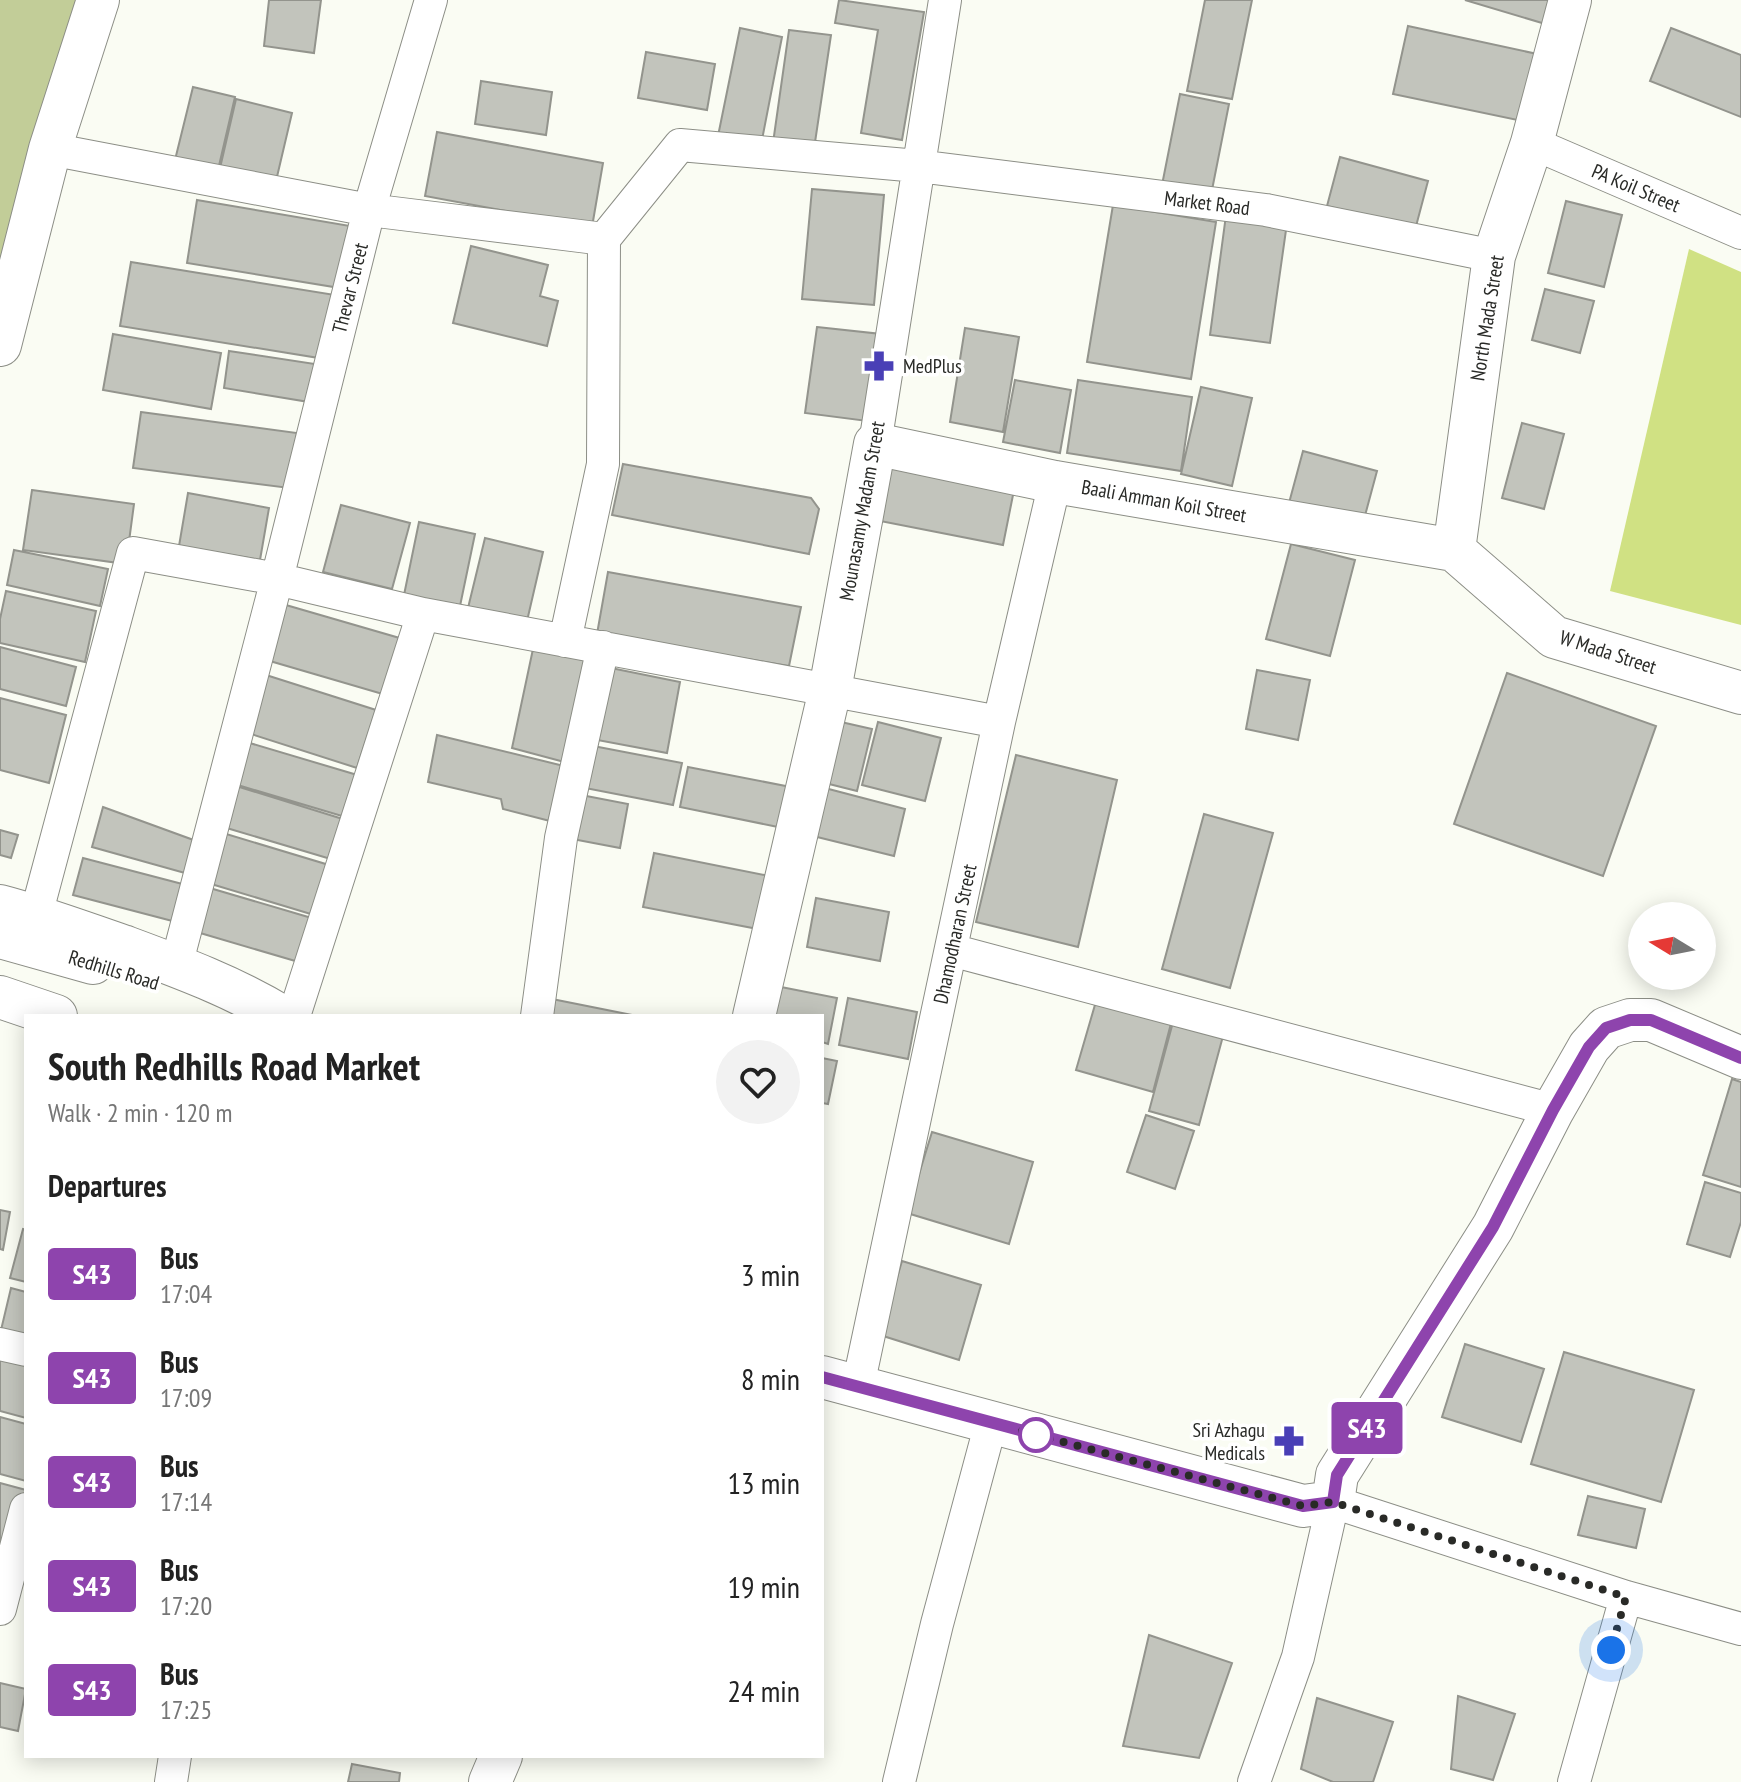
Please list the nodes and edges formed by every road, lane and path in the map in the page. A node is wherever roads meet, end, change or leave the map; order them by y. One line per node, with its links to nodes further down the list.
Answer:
1 (98, 0): 6 (street)
2 (431, 0): 8 (street, Thevar Street)
3 (945, 0): 7 (street, Mounasamy Madam Street)
4 (1570, 0): 5 (street, North Mada Street)
5 (1532, 143): 9 (street, PA Koil Street); 11 (street, North Mada Street)
6 (50, 149): 8 (street); 12 (street)
7 (918, 166): 10 (street, Market Road); 11 (street, Market Road); 13 (street, Mounasamy Madam Street)
8 (369, 210): 10 (street); 16 (street, Thevar Street)
9 (1741, 233)
10 (604, 239): 18 (street)
11 (1494, 256): 15 (street, North Mada Street)
12 (0, 345)
13 (875, 444): 14 (street, Baali Amman Koil Street); 20 (street, Mounasamy Madam Street)
14 (1055, 482): 15 (street, Baali Amman Koil Street); 22 (street, Dhamodharan Street)
15 (1454, 550): 21 (street, W Mada Street)
16 (277, 579): 17 (street); 23 (street); 26 (street, Thevar Street)
17 (423, 614): 18 (street); 31 (street)
18 (565, 641): 19 (street)
19 (603, 647): 20 (street); 32 (street)
20 (830, 690): 22 (street); 33 (street, Mounasamy Madam Street)
21 (1741, 693)
22 (999, 722): 25 (street, Dhamodharan Street)
23 (18, 911): 26 (street)
24 (0, 937): 29 (street, Redhills Road)
25 (951, 950): 35 (street); 38 (street, Dhamodharan Street)
26 (176, 966): 30 (street)
27 (0, 997): 28 (street)
28 (50, 1014)
29 (219, 1014)
30 (278, 1014)
31 (295, 1014)
32 (537, 1014)
33 (754, 1014)
34 (1741, 1058): 35 (street)
35 (1553, 1110): 40 (street)
36 (0, 1344): 37 (street)
37 (24, 1350)
38 (840, 1382): 39 (street)
39 (991, 1423): 40 (street); 49 (street)
40 (1333, 1502): 42 (street); 50 (street)
41 (24, 1517): 43 (street)
42 (1626, 1597): 44 (street); 51 (street)
43 (0, 1608)
44 (1741, 1629)
45 (175, 1758): 47 (street)
46 (500, 1758): 48 (street)
47 (171, 1782)
48 (490, 1782)
49 (899, 1782)
50 (1254, 1782)
51 (1574, 1782)

